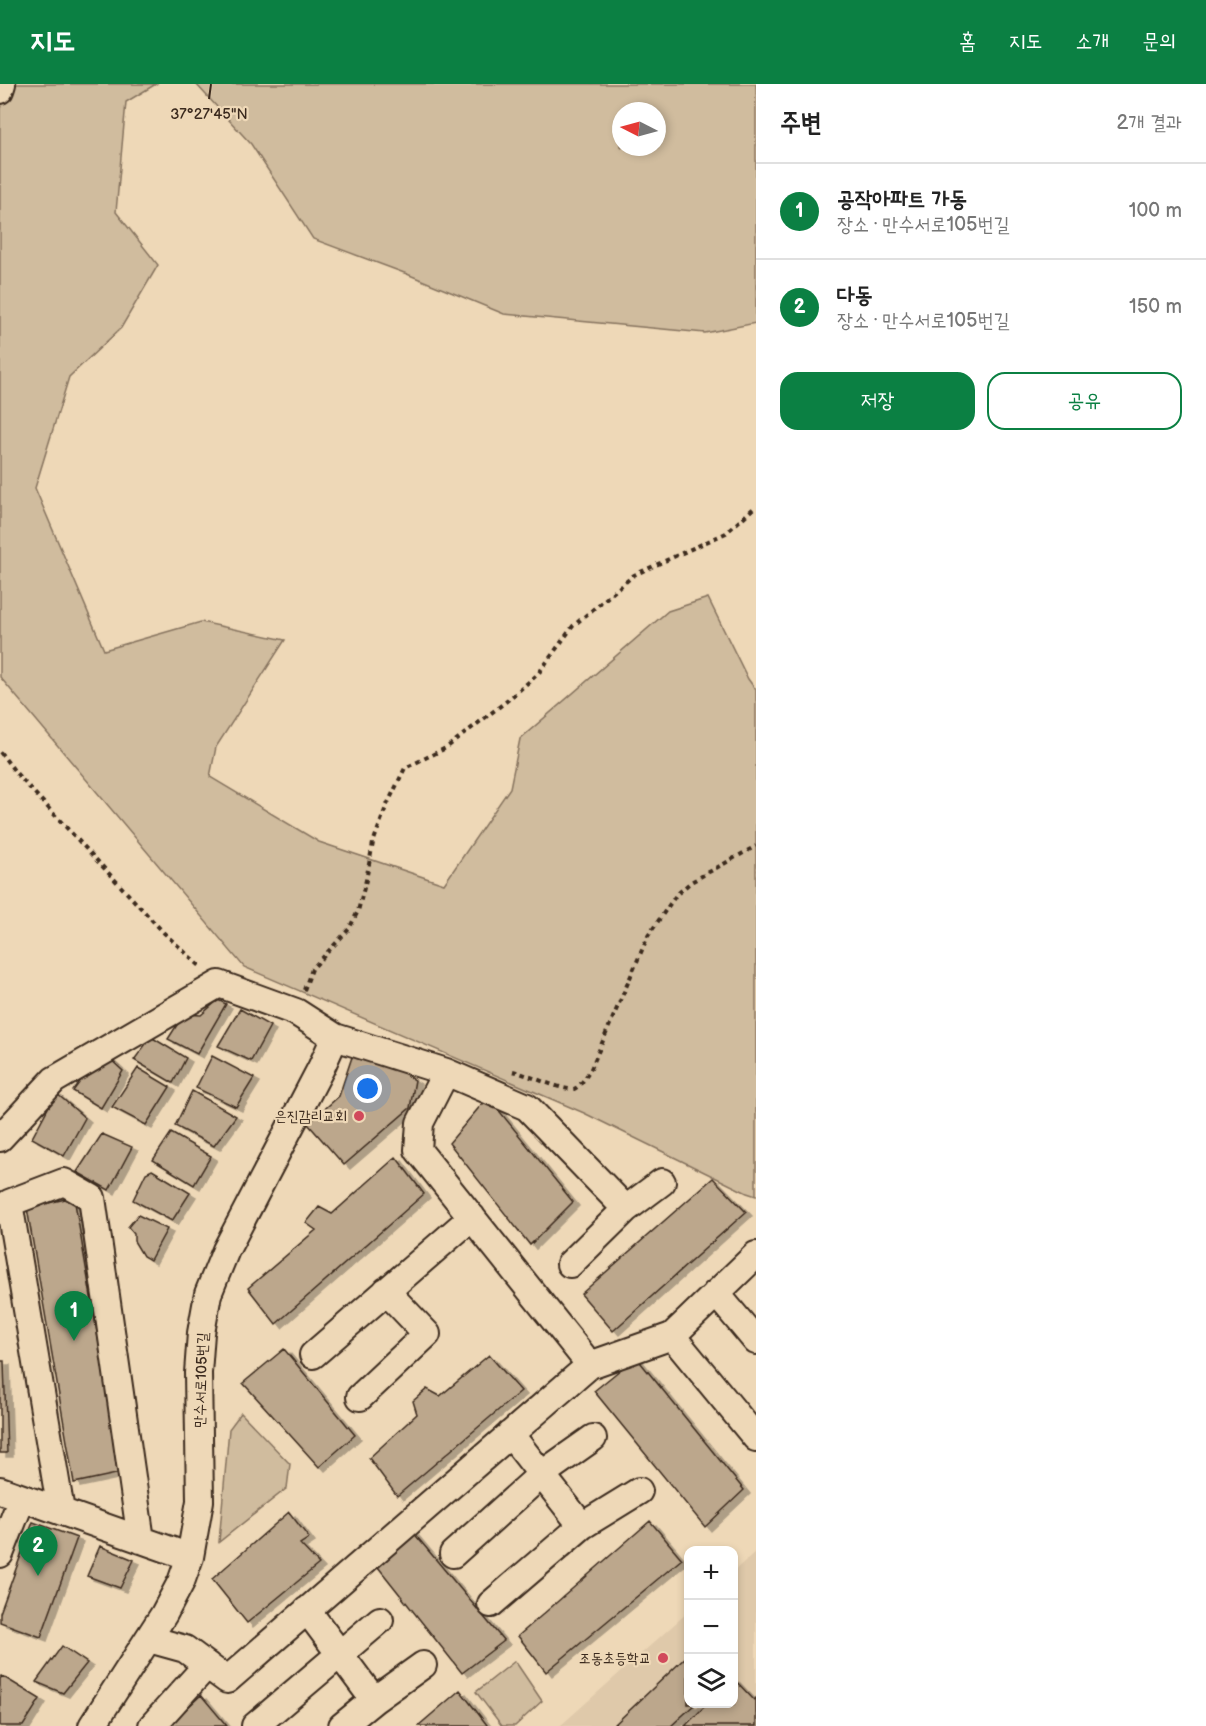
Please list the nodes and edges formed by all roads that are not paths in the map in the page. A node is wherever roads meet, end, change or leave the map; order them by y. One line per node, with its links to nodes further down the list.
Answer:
1 (2, 84): 2 (street)
2 (0, 90)
3 (335, 1037): 4 (street); 5 (street); 29 (street, 만수서로105번길)
4 (446, 1072): 7 (street); 8 (street)
5 (0, 1138)
6 (662, 1182): 7 (street)
7 (626, 1209): 10 (street)
8 (472, 1217): 11 (street); 16 (street)
9 (756, 1255): 12 (street)
10 (570, 1264)
11 (386, 1292): 15 (street); 17 (street)
12 (716, 1293): 13 (street); 14 (street)
13 (672, 1336): 16 (street); 20 (street)
14 (756, 1341)
15 (313, 1355)
16 (590, 1365): 18 (street)
17 (360, 1397)
18 (510, 1434): 21 (street); 31 (street)
19 (593, 1438): 21 (street)
20 (756, 1438)
21 (542, 1474): 25 (street); 28 (street)
22 (639, 1491): 25 (street)
23 (11, 1494): 24 (street); 27 (street)
24 (61, 1511): 26 (street); 26 (street)
25 (582, 1526): 30 (street)
26 (141, 1540): 29 (street)
27 (0, 1554)
28 (453, 1554)
29 (190, 1557): 33 (street, 만수서로105번길)
30 (490, 1604)
31 (307, 1610): 34 (street); 35 (street)
32 (380, 1620): 34 (street)
33 (148, 1639): 35 (street); 38 (street, 만수서로105번길)
34 (339, 1653): 37 (street); 40 (street)
35 (207, 1665): 39 (street)
36 (423, 1665): 37 (street)
37 (374, 1700): 41 (street)
38 (93, 1726)
39 (152, 1726)
40 (255, 1726)
41 (342, 1726)

